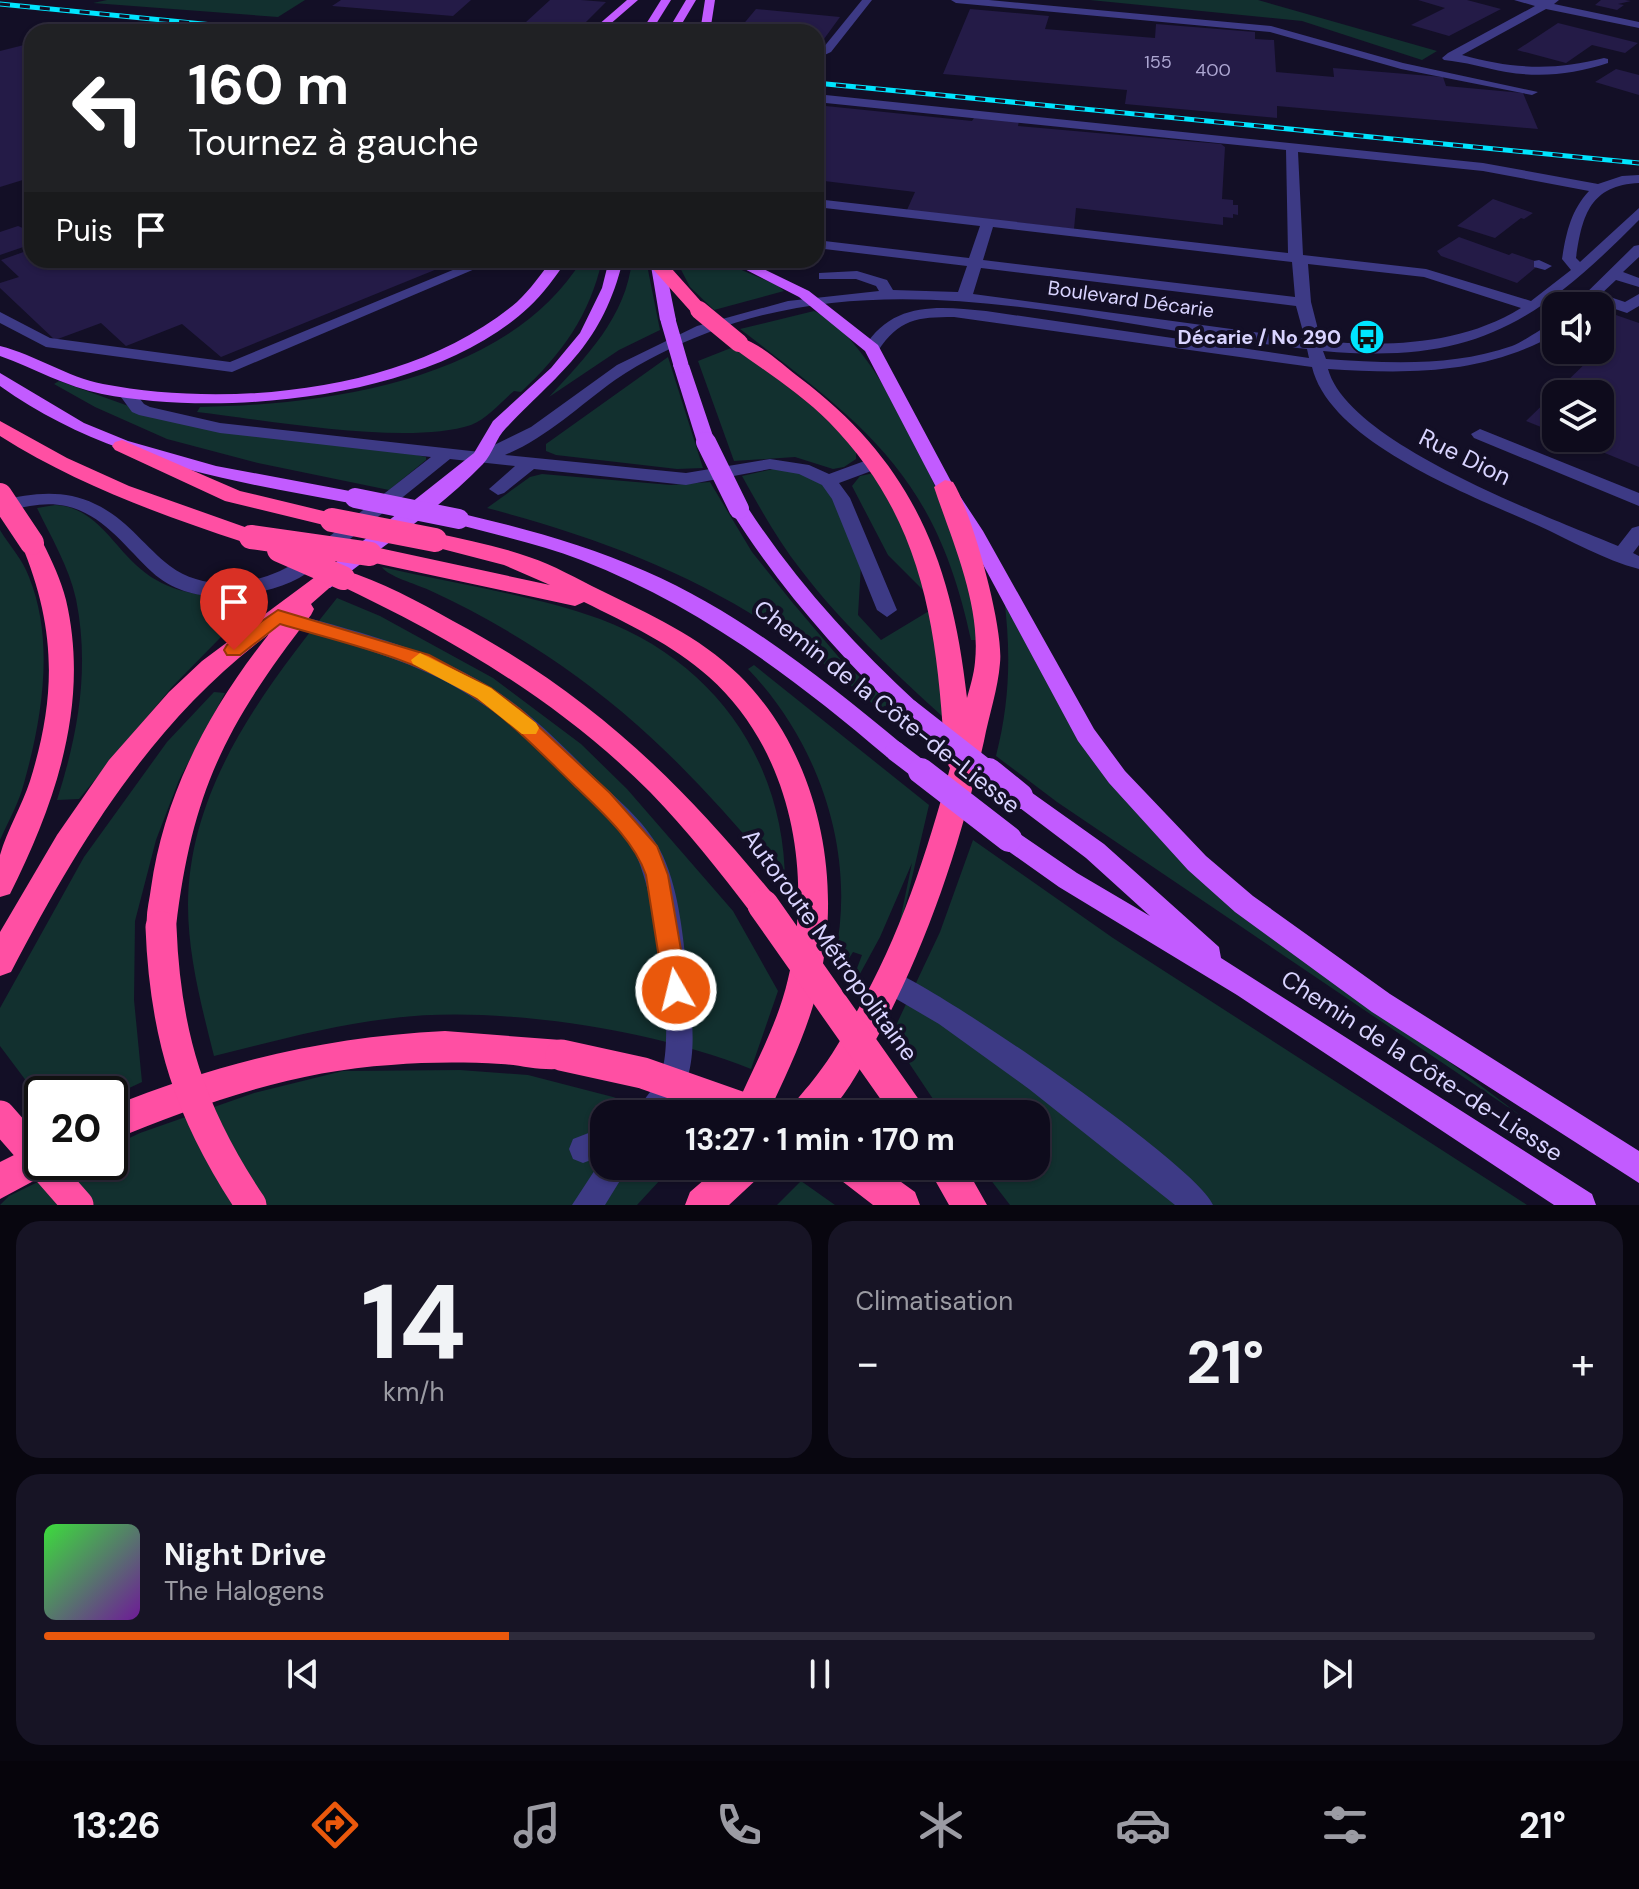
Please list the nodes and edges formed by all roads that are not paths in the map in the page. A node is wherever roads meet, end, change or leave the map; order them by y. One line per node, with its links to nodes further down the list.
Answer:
1 (633, 0): 10 (main road)
2 (666, 0): 11 (main road)
3 (691, 0): 12 (main road)
4 (710, 0): 13 (main road)
5 (867, 0): 15 (street)
6 (956, 0): 9 (street)
7 (1519, 0): 8 (street)
8 (1550, 3): 14 (street); 16 (street)
9 (1054, 4): 19 (street)
10 (604, 24)
11 (651, 24)
12 (677, 24)
13 (706, 24)
14 (1639, 25)
15 (824, 52)
16 (1452, 55): 17 (street); 18 (street)
17 (1604, 61)
18 (1437, 64)
19 (1532, 92)
20 (824, 99): 21 (street)
21 (1292, 147): 23 (street); 33 (street, Rue Dion)
22 (1639, 179): 23 (street)
23 (1604, 184): 41 (street)
24 (824, 191): 26 (street)
25 (824, 204): 26 (street)
26 (898, 212): 28 (street)
27 (1639, 212): 41 (street, Boulevard Décarie)
28 (988, 223): 29 (street); 34 (street)
29 (1033, 226): 31 (street); 33 (street)
30 (824, 245): 34 (street)
31 (1027, 247)
32 (1639, 249): 43 (street)
33 (1298, 259): 49 (street, Rue Dion); 51 (street)
34 (975, 263): 46 (street); 49 (street)
35 (470, 268): 52 (street)
36 (554, 268): 59 (main road)
37 (614, 268): 64 (main road)
38 (658, 268): 84 (main road, bridge)
39 (662, 268): 65 (highway, bridge)
40 (753, 268): 48 (main road)
41 (1579, 270): 51 (street, Boulevard Décarie)
42 (824, 276): 45 (street)
43 (1625, 278): 44 (street)
44 (1601, 292)
45 (888, 294): 46 (street, Boulevard Décarie); 48 (street, Boulevard Décarie)
46 (964, 297): 54 (street, Boulevard Décarie)
47 (1639, 299): 50 (street)
48 (814, 301): 55 (main road); 64 (street, Boulevard Décarie)
49 (1303, 302): 54 (street, Rue Dion)
50 (1614, 306)
51 (1534, 307): 54 (street, Boulevard Décarie)
52 (0, 317)
53 (1542, 335): 57 (street, Boulevard Décarie)
54 (1315, 345): 57 (street, Rue Dion)
55 (872, 348): 57 (street, Boulevard Décarie); 68 (main road)
56 (0, 351): 59 (main road)
57 (1319, 364): 75 (street, Rue Dion)
58 (0, 378): 62 (main road, Chemin de la Côte-de-Liesse)
59 (126, 393): 63 (street)
60 (0, 427): 74 (highway)
61 (1480, 434): 71 (street)
62 (122, 446): 77 (highway, bridge); 84 (main road, Chemin de la Côte-de-Liesse, bridge)
63 (447, 453): 64 (street); 72 (street)
64 (480, 458): 66 (street); 76 (main road)
65 (876, 463): 67 (street); 80 (highway)
66 (529, 464): 67 (street); 69 (street)
67 (828, 481): 78 (street)
68 (945, 487): 80 (highway); 93 (main road)
69 (498, 489)
70 (0, 495): 81 (highway, bridge)
71 (1639, 500)
72 (0, 507)
73 (1639, 532): 75 (street)
74 (251, 537): 77 (highway, bridge); 89 (highway, Autoroute Métropolitaine, bridge)
75 (1630, 559)
76 (323, 583): 79 (highway)
77 (613, 606): 87 (highway)
78 (887, 610)
79 (285, 619): 82 (highway); 85 (street); 101 (highway, bridge)
80 (961, 790): 83 (highway)
81 (0, 885)
82 (0, 962)
83 (890, 982): 88 (highway); 106 (street)
84 (1246, 987): 107 (main road, Chemin de la Côte-de-Liesse)
85 (661, 1100)
86 (722, 1100): 91 (highway, bridge)
87 (757, 1100)
88 (815, 1100)
89 (900, 1100)
90 (0, 1116): 100 (highway, bridge)
91 (128, 1117)
92 (24, 1168): 99 (highway)
93 (1639, 1168)
94 (604, 1180): 102 (street)
95 (715, 1180): 103 (highway)
96 (730, 1180): 103 (highway)
97 (869, 1180): 104 (highway)
98 (954, 1180): 105 (highway)
99 (0, 1181)
100 (78, 1205)
101 (251, 1205)
102 (587, 1205)
103 (702, 1205)
104 (902, 1205)
105 (969, 1205)
106 (1198, 1205)
107 (1581, 1205)

